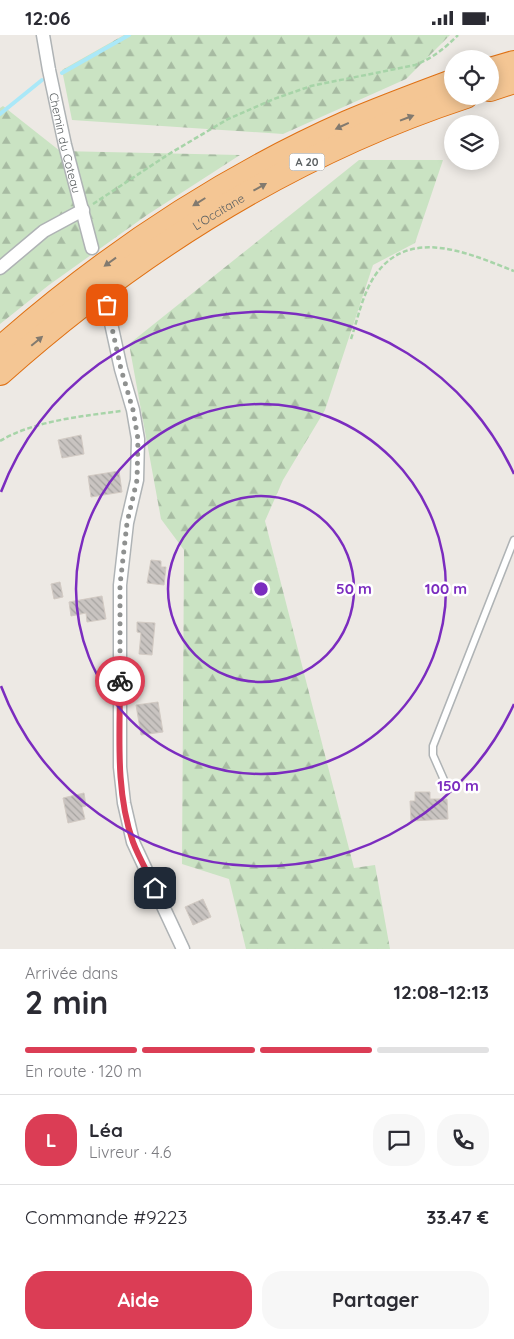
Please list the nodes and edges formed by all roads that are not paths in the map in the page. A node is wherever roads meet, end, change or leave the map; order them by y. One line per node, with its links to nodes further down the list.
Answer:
1 (43, 35): 8 (street, Chemin du Coteau)
2 (514, 63): 3 (highway)
3 (499, 67)
4 (514, 81): 6 (highway)
5 (444, 85): 12 (highway, L'Occitane / A 20, one-way to 12)
6 (499, 86)
7 (444, 105): 15 (highway, L'Occitane / A 20, one-way to 7)
8 (83, 210): 9 (street, Chemin du Coteau); 10 (street)
9 (92, 248)
10 (0, 268)
11 (107, 305): 18 (street)
12 (24, 328): 13 (highway); 14 (highway, L'Occitane / A 20)
13 (0, 344)
14 (0, 349)
15 (0, 373)
16 (514, 540): 17 (lane)
17 (444, 780)
18 (183, 949)

